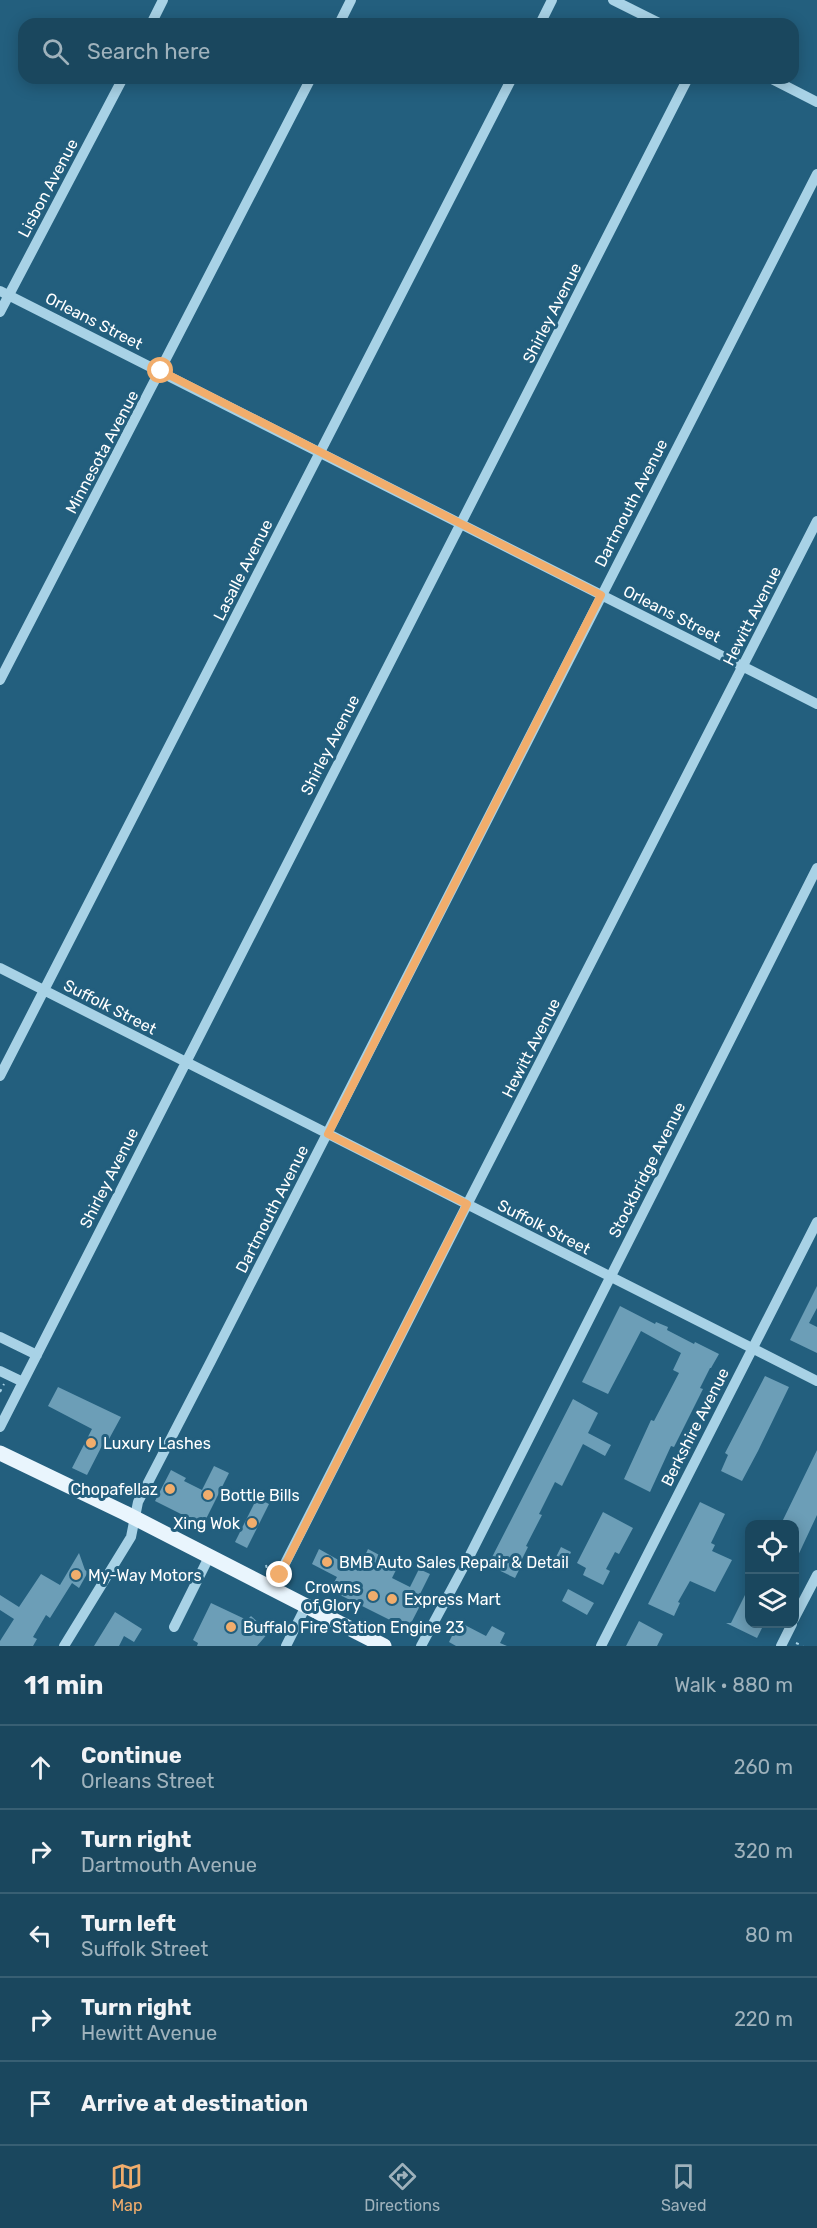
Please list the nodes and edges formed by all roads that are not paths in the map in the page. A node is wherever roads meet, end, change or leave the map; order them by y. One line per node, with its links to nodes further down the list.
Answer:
1 (163, 0): 5 (street)
2 (351, 0): 6 (street)
3 (552, 0): 7 (street)
4 (613, 0): 8 (street)
5 (154, 18)
6 (342, 18)
7 (543, 18)
8 (649, 18)
9 (120, 84): 16 (street, Lisbon Avenue)
10 (308, 84): 18 (street, Minnesota Avenue)
11 (509, 84): 19 (street, Lasalle Avenue)
12 (685, 84): 21 (street, Shirley Avenue)
13 (782, 84): 14 (street)
14 (817, 102)
15 (817, 174): 22 (street, Dartmouth Avenue)
16 (4, 293): 17 (street, Lisbon Avenue); 18 (street, Orleans Street)
17 (0, 312)
18 (161, 371): 19 (street, Orleans Street); 24 (street, Minnesota Avenue)
19 (321, 452): 21 (street, Orleans Street); 28 (street, Lasalle Avenue)
20 (817, 521): 23 (street, Hewitt Avenue)
21 (461, 523): 22 (street, Orleans Street); 29 (street, Shirley Avenue)
22 (601, 595): 23 (street, Orleans Street); 31 (street, Dartmouth Avenue)
23 (743, 666): 25 (street, Orleans Street); 32 (street, Hewitt Avenue)
24 (0, 680)
25 (817, 704)
26 (817, 868): 34 (street, Stockbridge Avenue)
27 (0, 968): 28 (street, Suffolk Street)
28 (44, 990): 29 (street, Suffolk Street); 30 (street, Lasalle Avenue)
29 (185, 1062): 31 (street, Suffolk Street); 37 (street, Shirley Avenue)
30 (0, 1076)
31 (328, 1134): 32 (street, Suffolk Street); 43 (street, Dartmouth Avenue)
32 (467, 1204): 34 (street, Suffolk Street); 46 (street, Hewitt Avenue)
33 (817, 1222): 36 (street, Berkshire Avenue)
34 (609, 1277): 36 (street, Suffolk Street); 54 (street, Stockbridge Avenue)
35 (0, 1337): 37 (street)
36 (752, 1349): 40 (street, Suffolk Street); 55 (street, Berkshire Avenue)
37 (37, 1355): 39 (street, Shirley Avenue)
38 (0, 1371): 39 (street)
39 (22, 1382): 41 (street, Shirley Avenue)
40 (817, 1382)
41 (0, 1427)
42 (0, 1453): 43 (main road)
43 (135, 1518): 44 (main road); 51 (street, Dartmouth Avenue)
44 (209, 1557): 46 (main road); 49 (street)
45 (817, 1575): 48 (street)
46 (273, 1589): 47 (main road)
47 (306, 1606): 52 (street); 53 (main road)
48 (799, 1611)
49 (174, 1627)
50 (790, 1628): 56 (street)
51 (64, 1646)
52 (286, 1646)
53 (384, 1646)
54 (421, 1646)
55 (601, 1646)
56 (781, 1646)

